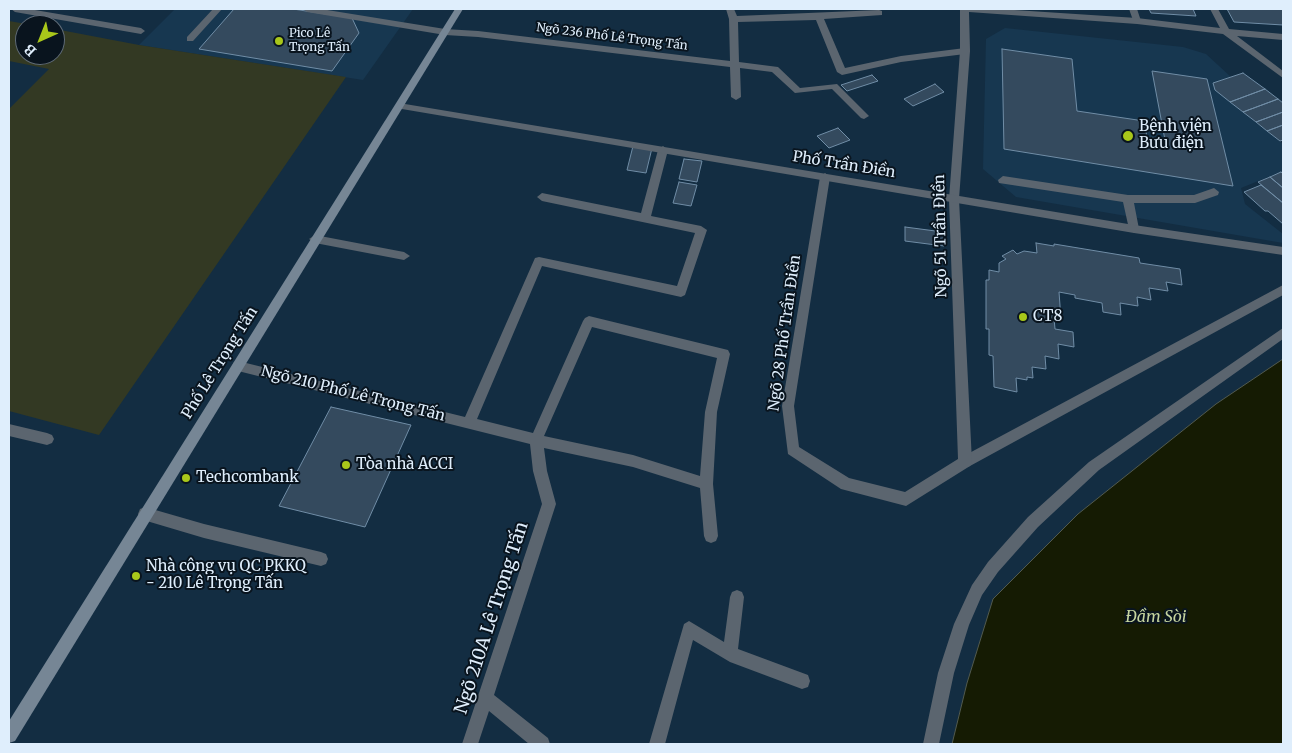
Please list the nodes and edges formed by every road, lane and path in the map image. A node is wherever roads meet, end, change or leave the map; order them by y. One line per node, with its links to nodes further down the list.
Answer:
1 (15, 9): 13 (street)
2 (218, 9): 17 (street)
3 (307, 9): 14 (street, Ngõ 236 Phố Lê Trọng Tấn)
4 (459, 9): 14 (main road, Phố Lê Trọng Tấn)
5 (730, 9): 11 (street)
6 (965, 9): 12 (street); 18 (street, Ngõ 51 Trần Điền)
7 (1133, 9): 12 (street)
8 (1214, 9): 15 (street)
9 (879, 12): 10 (street)
10 (819, 17): 11 (street); 20 (street)
11 (733, 19): 19 (street)
12 (1137, 21): 15 (street)
13 (141, 31)
14 (445, 32): 19 (street, Ngõ 236 Phố Lê Trọng Tấn); 24 (main road, Phố Lê Trọng Tấn)
15 (1226, 32): 16 (street); 21 (street)
16 (1283, 37)
17 (190, 40)
18 (965, 51): 20 (street); 31 (street, Ngõ 51 Trần Điền)
19 (734, 64): 22 (street, Ngõ 236 Phố Lê Trọng Tấn); 23 (street)
20 (842, 72): 22 (street)
21 (1283, 75)
22 (834, 86): 25 (street)
23 (736, 97)
24 (400, 106): 26 (street, Phố Trần Điền); 35 (main road, Phố Lê Trọng Tấn)
25 (864, 116)
26 (663, 150): 27 (street, Phố Trần Điền); 33 (street)
27 (824, 177): 31 (street, Phố Trần Điền); 45 (street, Ngõ 28 Phố Trần Điền)
28 (1003, 180): 32 (street)
29 (1214, 192): 32 (street)
30 (542, 197): 33 (street)
31 (954, 199): 34 (street, Phố Trần Điền); 45 (street, Ngõ 51 Trần Điền)
32 (1128, 199): 34 (street)
33 (645, 218): 41 (street)
34 (1134, 229): 36 (street, Phố Trần Điền)
35 (315, 239): 37 (street); 40 (main road, Phố Lê Trọng Tấn)
36 (1283, 251)
37 (404, 256)
38 (1283, 290): 45 (street)
39 (1283, 333): 58 (street)
40 (238, 366): 41 (street, Ngõ 210 Phố Lê Trọng Tấn); 47 (main road, Phố Lê Trọng Tấn)
41 (469, 422): 44 (street, Ngõ 210 Phố Lê Trọng Tấn)
42 (9, 430): 43 (street)
43 (47, 439)
44 (536, 440): 46 (street, Ngõ 210 Phố Lê Trọng Tấn); 46 (street); 53 (street, Ngõ 210A Lê Trọng Tấn)
45 (965, 462)
46 (706, 484): 48 (street)
47 (145, 514): 49 (street); 54 (main road, Phố Lê Trọng Tấn)
48 (711, 536)
49 (321, 559)
50 (737, 596): 51 (street)
51 (730, 654): 52 (street); 57 (street)
52 (802, 681)
53 (485, 698): 55 (street, Ngõ 210A Lê Trọng Tấn); 56 (street)
54 (9, 735)
55 (470, 744)
56 (542, 744)
57 (657, 744)
58 (931, 744)

